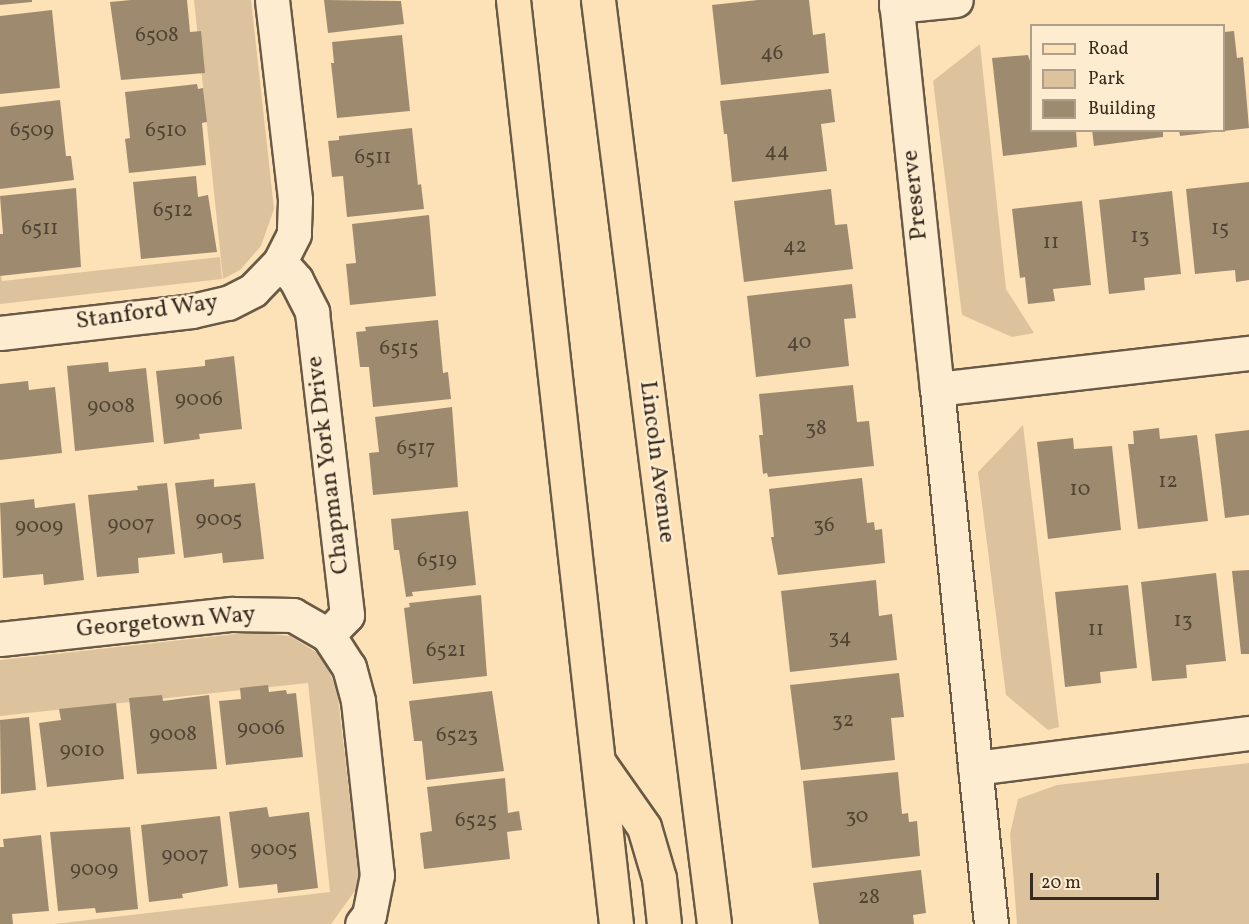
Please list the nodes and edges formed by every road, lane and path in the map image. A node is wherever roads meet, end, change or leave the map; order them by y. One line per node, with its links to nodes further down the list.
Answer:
1 (272, 0): 6 (street)
2 (513, 0): 13 (main road)
3 (598, 0): 18 (main road, Lincoln Avenue)
4 (956, 0): 5 (street)
5 (896, 3): 9 (street, Preserve)
6 (280, 262): 7 (street, Stanford Way); 10 (street, Chapman York Drive)
7 (0, 333)
8 (1249, 353): 9 (street)
9 (937, 390): 14 (street, Preserve)
10 (328, 635): 11 (street, Georgetown Way); 15 (street)
11 (0, 639)
12 (1249, 733): 14 (street)
13 (598, 761): 16 (main road); 17 (main road)
14 (975, 768): 19 (street, Preserve)
15 (362, 924)
16 (616, 924)
17 (664, 924)
18 (714, 924)
19 (991, 924)

